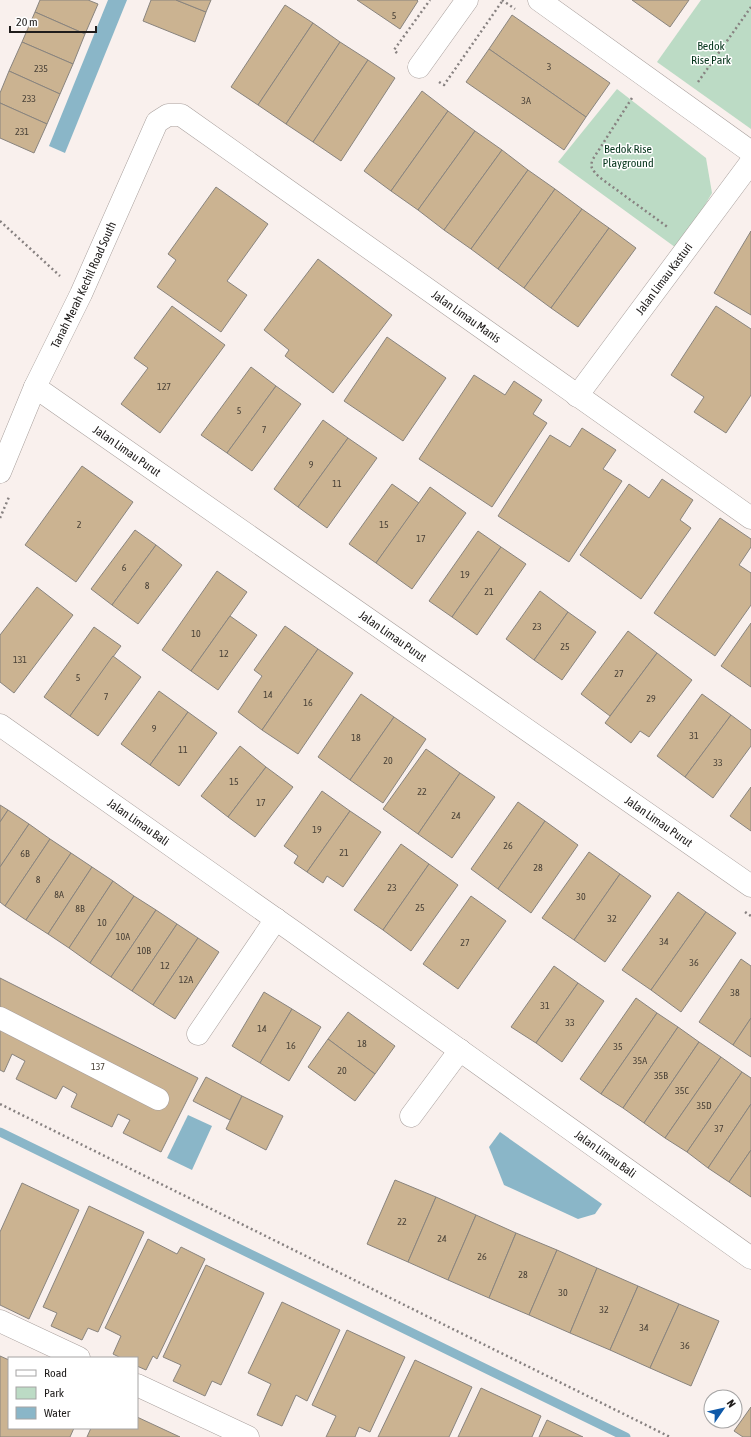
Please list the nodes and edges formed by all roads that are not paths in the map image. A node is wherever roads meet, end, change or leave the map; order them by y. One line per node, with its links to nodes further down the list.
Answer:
1 (467, 0): 3 (street)
2 (539, 0): 5 (street)
3 (419, 67)
4 (181, 116): 7 (street, Tanah Merah Kechil Road South); 8 (street, Jalan Limau Manis)
5 (751, 152)
6 (751, 162): 8 (street, Jalan Limau Kasturi)
7 (35, 387): 9 (street, Tanah Merah Kechil Road South); 12 (street, Jalan Limau Purut)
8 (577, 396): 10 (street, Jalan Limau Manis)
9 (0, 472)
10 (751, 518)
11 (0, 725): 13 (street, Jalan Limau Bali)
12 (751, 886)
13 (276, 919): 15 (street); 16 (street, Jalan Limau Bali)
14 (0, 1018): 17 (street)
15 (198, 1034)
16 (460, 1050): 18 (street); 19 (street, Jalan Limau Bali)
17 (158, 1099)
18 (411, 1116)
19 (751, 1258)
20 (0, 1321): 21 (street)
21 (77, 1357)
22 (138, 1386): 23 (street)
23 (216, 1430): 24 (street)
24 (248, 1437)

